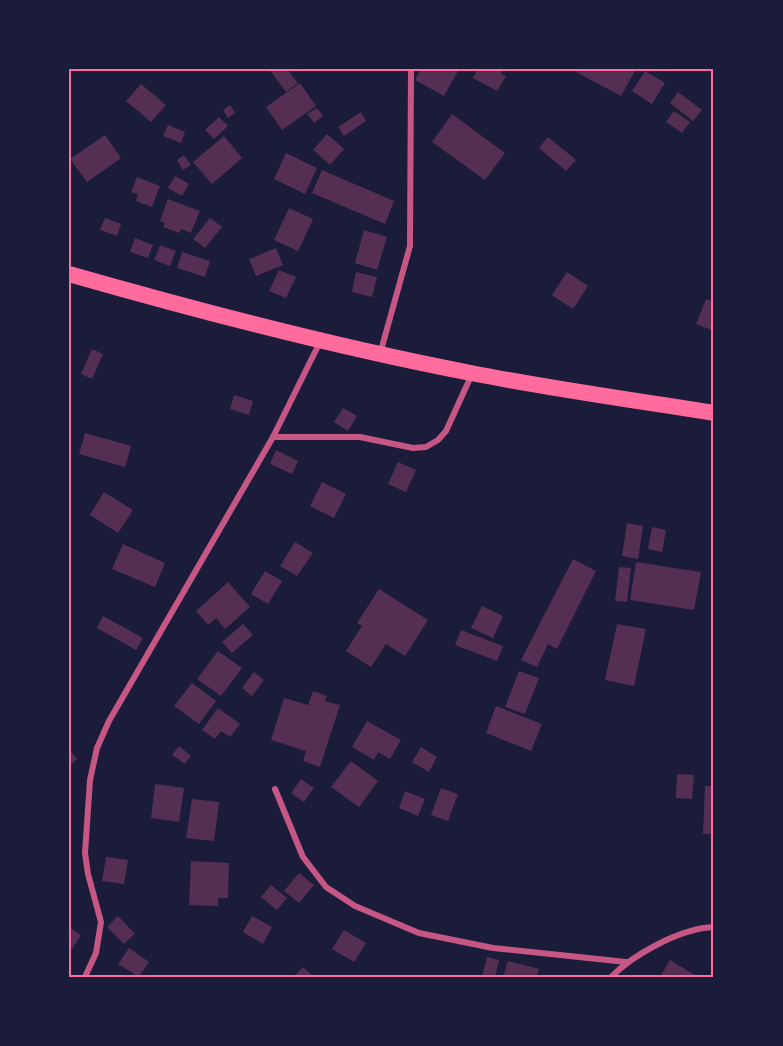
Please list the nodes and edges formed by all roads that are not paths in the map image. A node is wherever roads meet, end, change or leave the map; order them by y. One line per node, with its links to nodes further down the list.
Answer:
1 (411, 69): 4 (street)
2 (69, 274): 3 (highway)
3 (321, 341): 4 (highway); 7 (street)
4 (380, 354): 5 (highway)
5 (472, 374): 6 (highway); 7 (street)
6 (714, 413)
7 (273, 437): 11 (street)
8 (275, 789): 10 (street)
9 (714, 927): 10 (street)
10 (626, 962): 12 (street)
11 (85, 977)
12 (611, 977)

